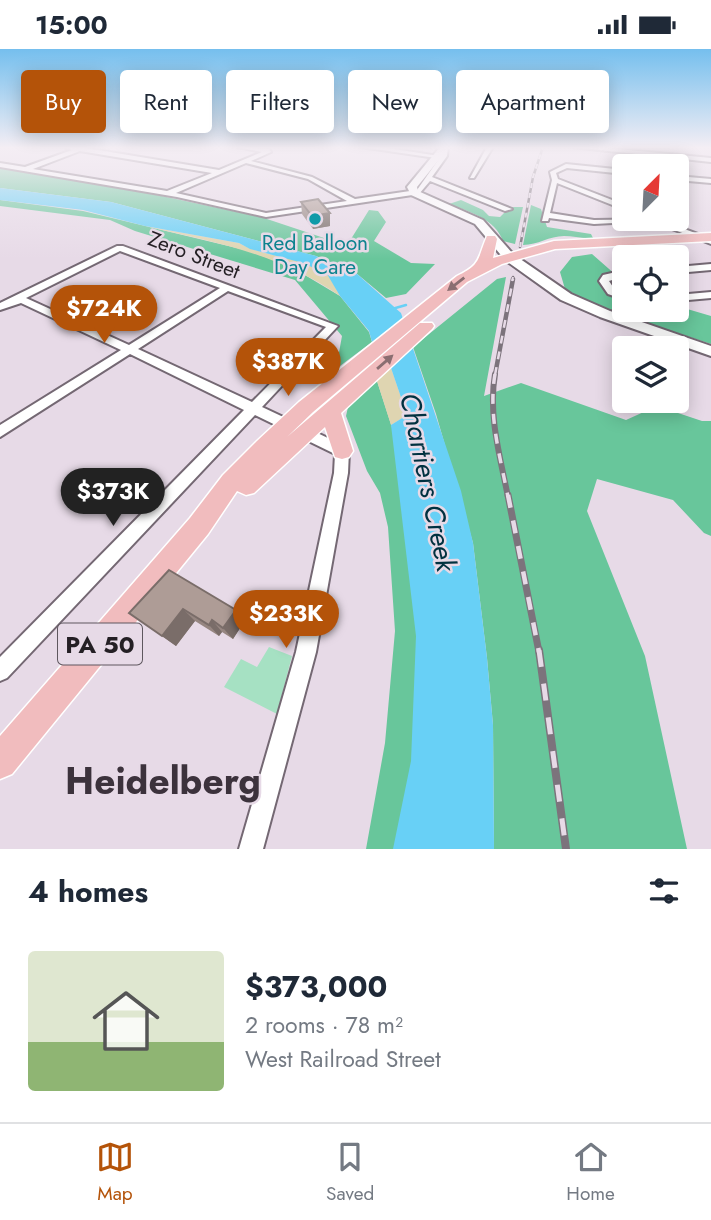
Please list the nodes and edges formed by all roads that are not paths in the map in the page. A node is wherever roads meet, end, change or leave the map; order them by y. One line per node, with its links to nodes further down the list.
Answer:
1 (109, 184): 10 (street)
2 (190, 184): 10 (street)
3 (322, 184): 12 (street)
4 (414, 184): 9 (street)
5 (425, 184): 9 (street)
6 (444, 184): 14 (street)
7 (554, 184): 16 (street)
8 (566, 184): 11 (street)
9 (414, 193): 12 (street); 19 (street)
10 (166, 194): 12 (street)
11 (597, 197): 13 (street); 16 (street)
12 (355, 202)
13 (612, 203)
14 (508, 209)
15 (612, 224): 16 (street)
16 (594, 226)
17 (686, 231): 18 (street)
18 (708, 239): 20 (main road, PA 50)
19 (493, 240): 21 (main road); 22 (street); 24 (main road)
20 (636, 242): 21 (main road, PA 50); 22 (main road, PA 50)
21 (538, 250): 22 (main road, PA 50)
22 (513, 261): 24 (main road, PA 50); 33 (main road, PA 50); 36 (street)
23 (711, 267): 25 (street)
24 (478, 268): 33 (main road, PA 50, one-way to 33)
25 (689, 268)
26 (612, 275): 28 (street)
27 (226, 288): 32 (street, Zero Street); 35 (street); 38 (street, Zero Street)
28 (612, 290)
29 (711, 295): 30 (street)
30 (689, 297)
31 (0, 298): 32 (street)
32 (15, 299): 34 (street); 35 (street)
33 (440, 304): 37 (main road, PA 50, one-way to 33); 39 (main road, PA 50)
34 (0, 306)
35 (128, 350): 38 (street); 40 (street)
36 (711, 351)
37 (332, 408): 39 (main road, PA 50); 41 (main road)
38 (253, 411): 39 (street); 42 (street)
39 (294, 430): 41 (street); 43 (main road, PA 50)
40 (0, 432)
41 (342, 451): 44 (street)
42 (0, 671)
43 (0, 762)
44 (251, 849)

